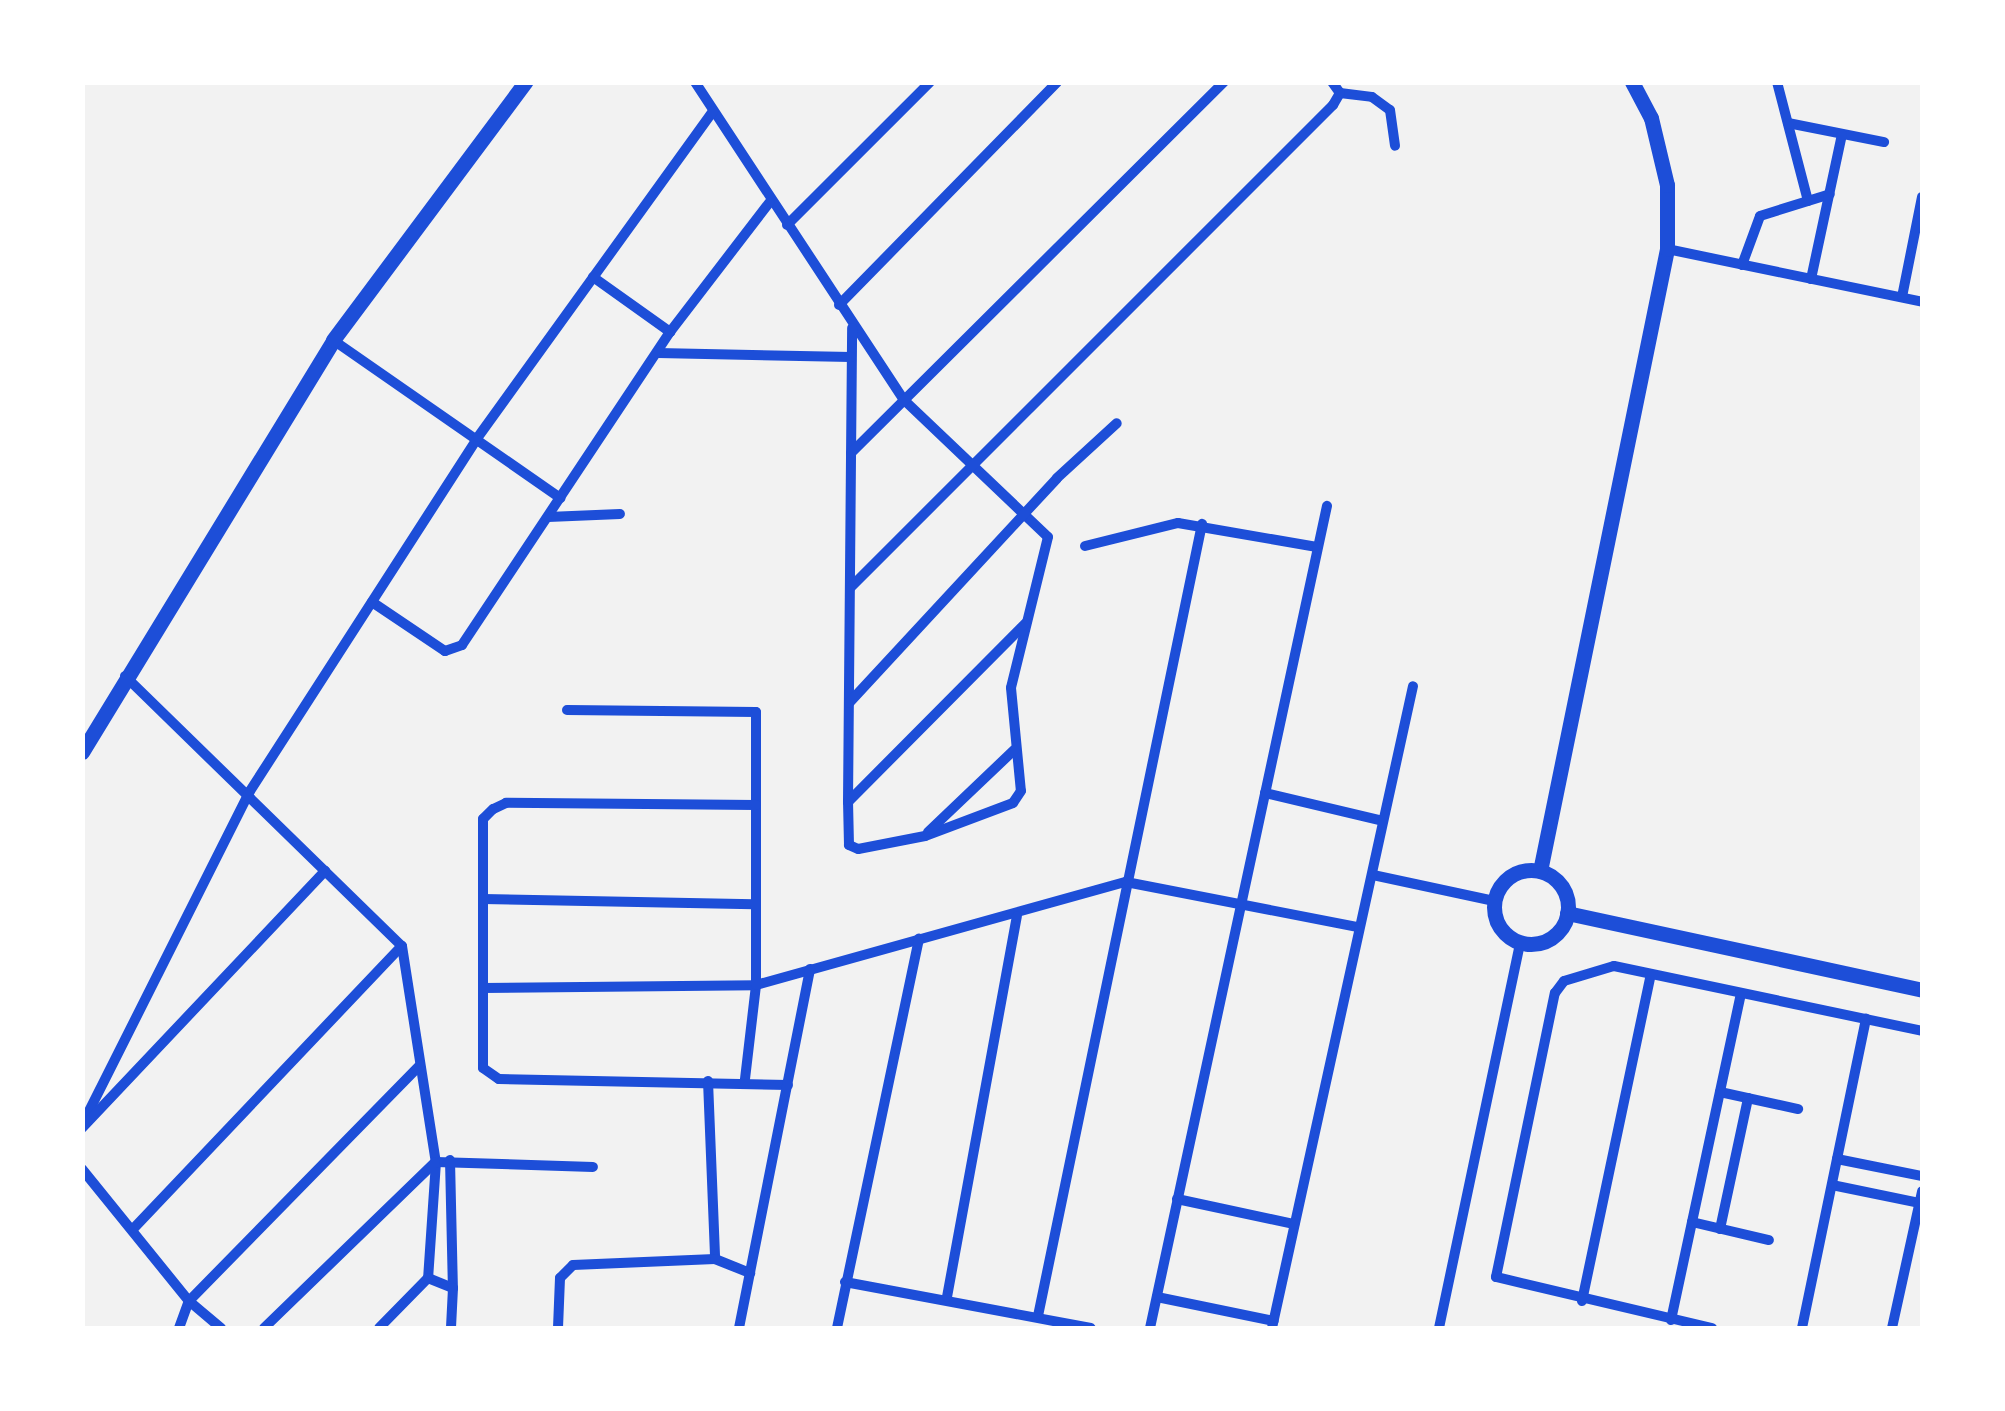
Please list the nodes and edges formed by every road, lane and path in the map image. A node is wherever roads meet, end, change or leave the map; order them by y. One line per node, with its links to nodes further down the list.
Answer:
1 (526, 82): 29 (street)
2 (695, 82): 10 (street)
3 (930, 82): 19 (street)
4 (1057, 82): 26 (street)
5 (1224, 82): 32 (street)
6 (1332, 82): 9 (street)
7 (1632, 82): 20 (street)
8 (1777, 82): 11 (street)
9 (1340, 94): 14 (street); 36 (street)
10 (714, 112): 18 (street); 22 (street)
11 (1788, 123): 12 (street); 17 (street)
12 (1842, 134): 13 (street); 15 (street)
13 (1884, 142)
14 (1395, 146)
15 (1830, 194): 17 (street); 23 (street)
16 (1922, 197): 24 (street)
17 (1808, 200): 21 (street)
18 (769, 203): 19 (street); 28 (street)
19 (787, 226): 26 (street)
20 (1667, 249): 21 (street); 61 (street)
21 (1742, 265): 23 (street)
22 (594, 278): 28 (street); 34 (street)
23 (1812, 279): 24 (street)
24 (1902, 298): 25 (street)
25 (1922, 302)
26 (839, 305): 27 (street)
27 (852, 328): 31 (street); 32 (street)
28 (670, 332): 30 (street)
29 (333, 340): 34 (street); 48 (street)
30 (658, 353): 31 (street); 37 (street)
31 (851, 357): 35 (street)
32 (903, 399): 35 (street); 36 (street)
33 (1117, 423): 40 (street)
34 (478, 436): 37 (street); 46 (street)
35 (850, 453): 45 (street)
36 (968, 464): 40 (street); 45 (street)
37 (560, 498): 41 (street)
38 (1328, 506): 44 (street)
39 (620, 514): 41 (street)
40 (1026, 515): 47 (street); 50 (street)
41 (548, 517): 46 (street)
42 (1202, 524): 43 (street); 44 (street); 63 (street)
43 (1085, 546)
44 (1317, 547): 55 (street)
45 (850, 588): 50 (street)
46 (372, 602): 54 (street)
47 (1027, 622): 52 (street); 56 (street)
48 (124, 675): 53 (street); 54 (street)
49 (1414, 686): 58 (street)
50 (849, 703): 56 (street)
51 (567, 710): 57 (street)
52 (1014, 750): 59 (street); 59 (street)
53 (82, 752)
54 (250, 791): 60 (street); 89 (street)
55 (1265, 793): 58 (street); 65 (street)
56 (848, 802): 59 (street)
57 (756, 805): 64 (street); 67 (street)
58 (1384, 821): 62 (street)
59 (925, 836)
60 (325, 871): 73 (street); 89 (street)
61 (1540, 871): 66 (street); 68 (street)
62 (1373, 875): 66 (street); 70 (street)
63 (1126, 882): 65 (street); 69 (street); 113 (street)
64 (483, 900): 67 (street); 77 (street)
65 (1243, 901): 70 (street); 98 (street)
66 (1494, 901): 72 (street)
67 (754, 904): 76 (street)
68 (1567, 913): 72 (street); 78 (street)
69 (1017, 916): 71 (street); 109 (street)
70 (1357, 927): 100 (street)
71 (919, 939): 74 (street); 107 (street)
72 (1520, 943): 126 (street)
73 (402, 946): 82 (street); 101 (street)
74 (810, 969): 76 (street); 85 (street)
75 (1652, 974): 79 (street); 112 (street); 112 (street)
76 (756, 985): 77 (street); 83 (street)
77 (483, 988): 84 (street)
78 (1922, 990)
79 (1741, 993): 80 (street); 86 (street)
80 (1866, 1020): 81 (street); 90 (street)
81 (1922, 1031)
82 (420, 1065): 92 (street); 111 (street)
83 (746, 1079): 84 (street); 85 (street)
84 (708, 1081): 104 (street)
85 (788, 1085): 105 (street)
86 (1720, 1092): 87 (street); 99 (street)
87 (1748, 1098): 88 (street); 102 (street)
88 (1798, 1109)
89 (83, 1124)
90 (1837, 1159): 95 (street); 96 (street)
91 (450, 1160): 92 (street); 93 (street); 108 (street)
92 (436, 1162): 106 (street); 118 (street)
93 (592, 1167)
94 (82, 1169): 101 (street)
95 (1922, 1176)
96 (1832, 1185): 97 (street); 128 (street)
97 (1921, 1197): 129 (street)
98 (1177, 1199): 100 (street); 110 (street)
99 (1692, 1222): 102 (street); 114 (street)
100 (1294, 1224): 115 (street)
101 (134, 1228): 111 (street)
102 (1720, 1229): 103 (street)
103 (1768, 1240)
104 (715, 1259): 105 (street); 121 (street)
105 (750, 1273): 122 (street)
106 (428, 1278): 108 (street); 119 (street)
107 (845, 1282): 109 (street); 123 (street)
108 (453, 1288): 120 (street)
109 (947, 1297): 113 (street)
110 (1157, 1297): 115 (street); 125 (street)
111 (189, 1300): 116 (street); 117 (street)
112 (1582, 1301): 114 (street)
113 (1038, 1316): 124 (street)
114 (1672, 1320): 127 (street)
115 (1273, 1325)
116 (179, 1328)
117 (221, 1328)
118 (264, 1328)
119 (378, 1328)
120 (451, 1328)
121 (558, 1328)
122 (739, 1328)
123 (838, 1328)
124 (1091, 1328)
125 (1150, 1328)
126 (1439, 1328)
127 (1712, 1328)
128 (1802, 1328)
129 (1892, 1328)

